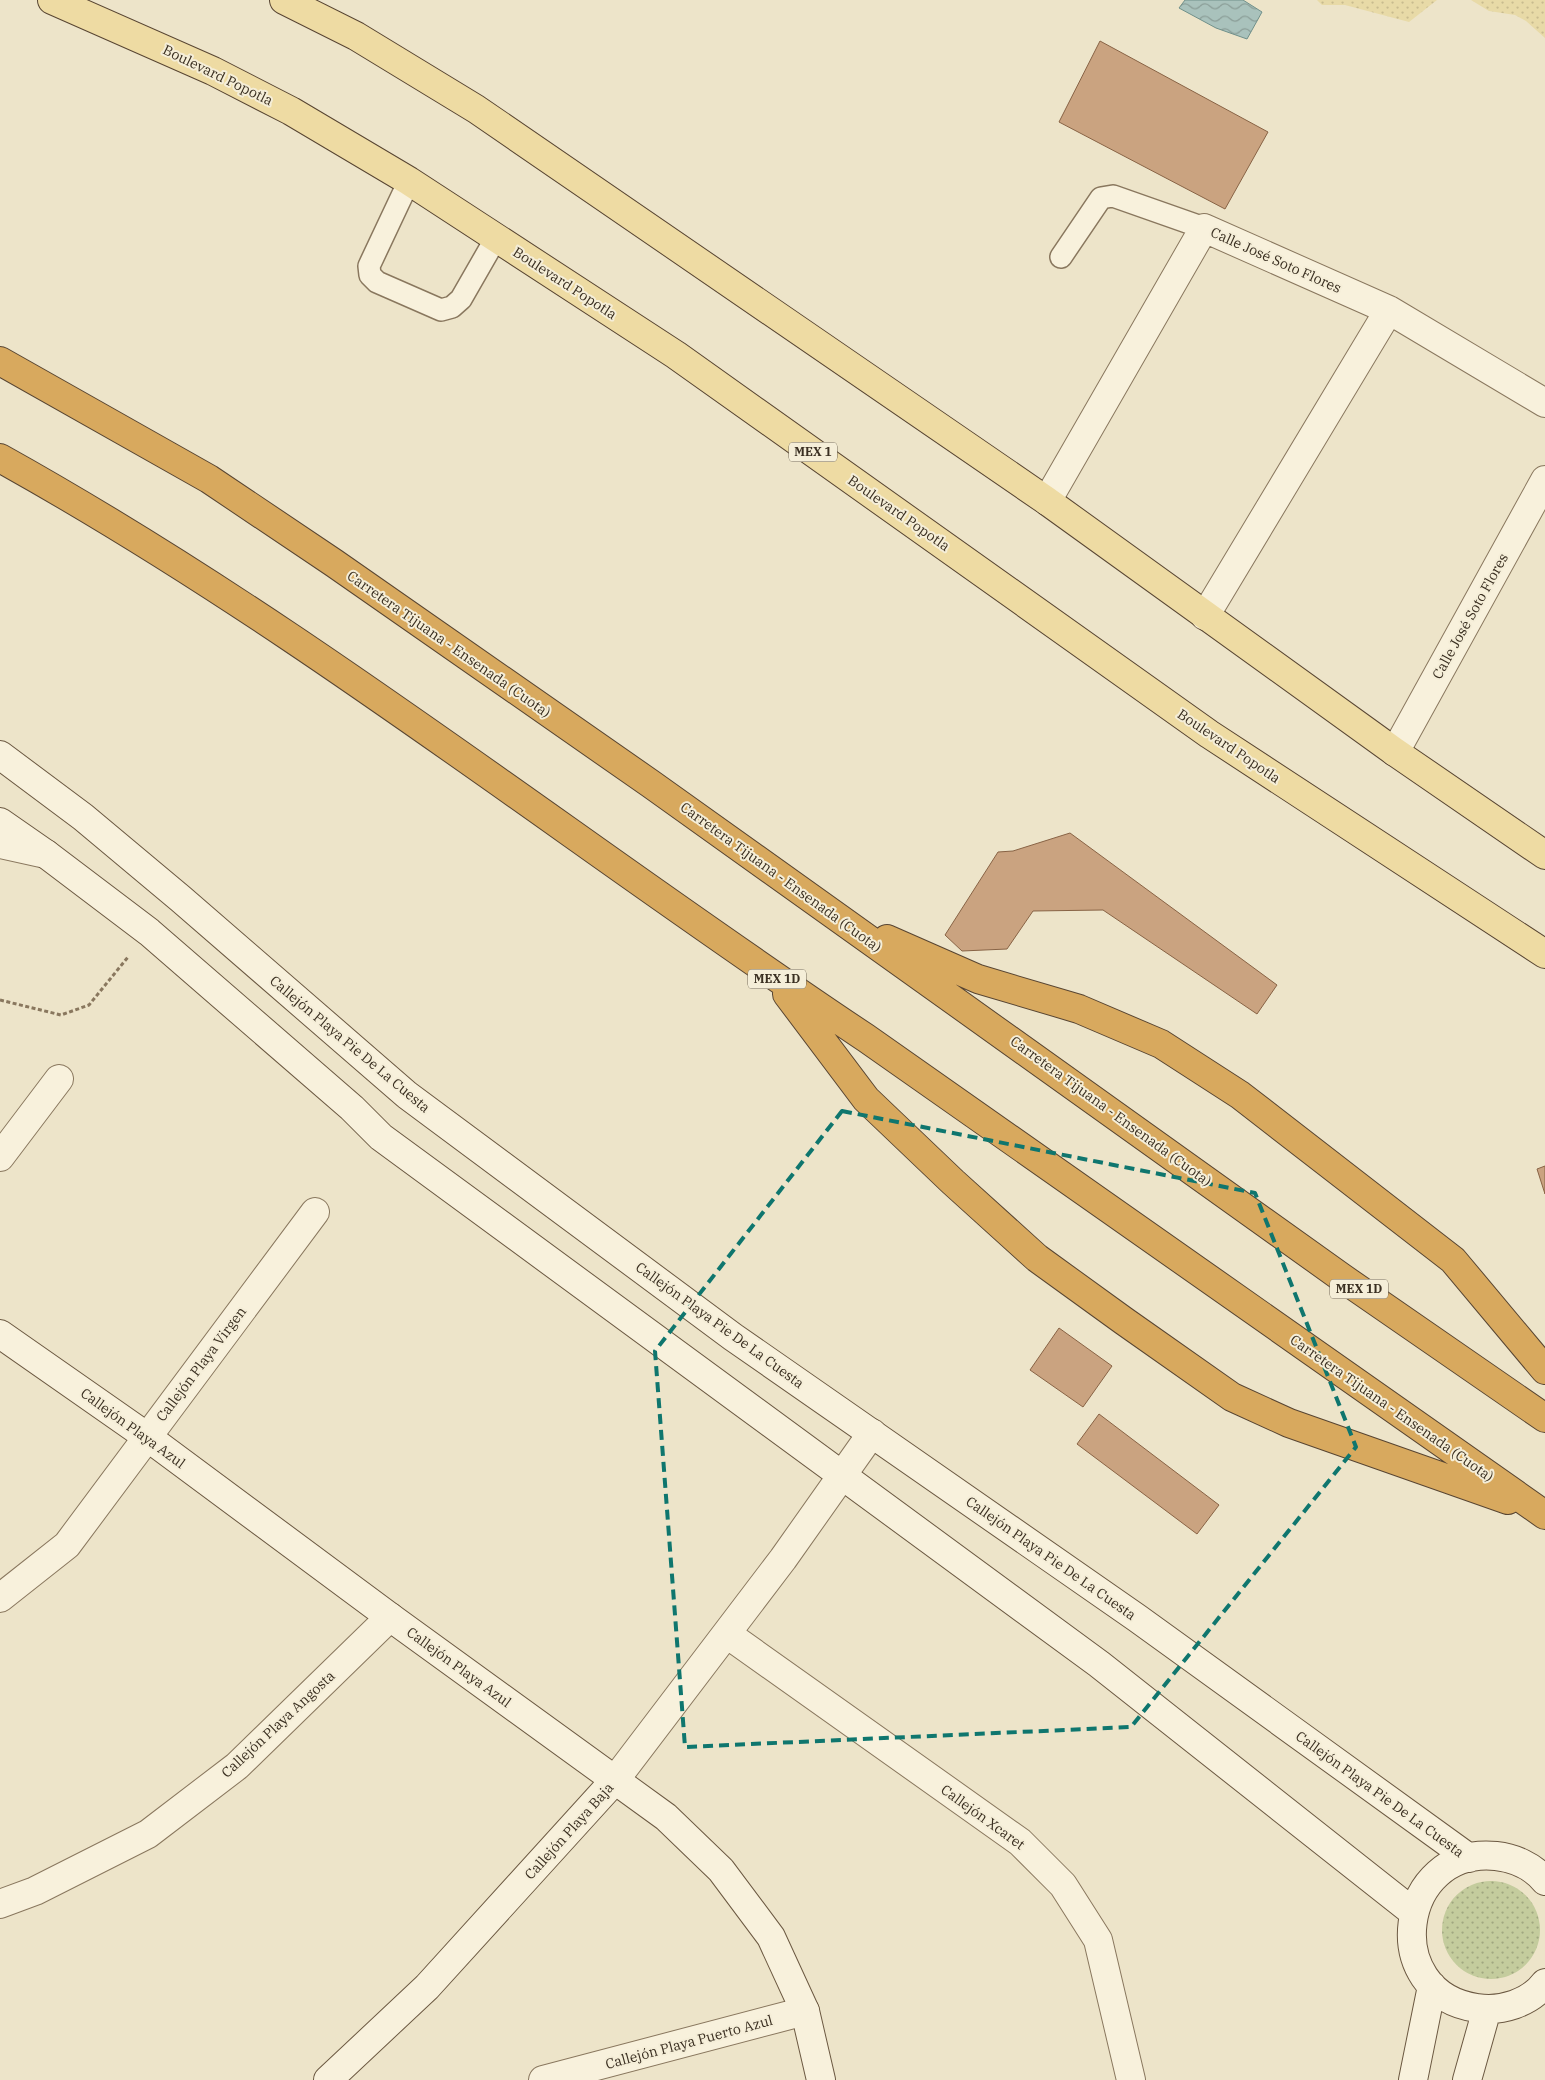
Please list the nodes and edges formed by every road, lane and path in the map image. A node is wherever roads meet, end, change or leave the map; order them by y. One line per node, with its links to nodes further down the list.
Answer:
1 (52, 0): 3 (main road, Boulevard Popotla / MEX 1)
2 (284, 0): 12 (main road)
3 (409, 181): 5 (main road, Boulevard Popotla / MEX 1); 5 (lane)
4 (1204, 228): 6 (lane); 7 (street, Calle José Soto Flores); 12 (street, Calle José Soto Flores)
5 (496, 238): 22 (main road, Boulevard Popotla / MEX 1)
6 (1061, 257)
7 (1389, 310): 9 (street, Calle José Soto Flores); 13 (street)
8 (0, 361): 20 (highway, Carretera Tijuana - Ensenada (Cuota) / MEX 1D)
9 (1545, 403)
10 (0, 458): 23 (highway, Carretera Tijuana - Ensenada (Cuota) / MEX 1D)
11 (1545, 480): 14 (street, Calle José Soto Flores)
12 (1047, 501): 13 (main road)
13 (1205, 616): 14 (main road)
14 (1395, 752): 19 (main road)
15 (0, 755): 31 (street, Callejón Playa Pie De La Cuesta)
16 (0, 822): 18 (street)
17 (0, 844): 18 (street)
18 (46, 854): 21 (street)
19 (1545, 855)
20 (832, 914): 29 (highway); 30 (highway, Carretera Tijuana - Ensenada (Cuota) / MEX 1D)
21 (149, 932): 24 (path); 33 (street)
22 (1545, 954)
23 (774, 976): 34 (highway, Carretera Tijuana - Ensenada (Cuota) / MEX 1D); 34 (highway)
24 (0, 1000)
25 (58, 1078): 26 (street)
26 (0, 1157)
27 (315, 1212): 32 (street, Callejón Playa Virgen)
28 (0, 1334): 32 (street, Callejón Playa Azul)
29 (1545, 1370)
30 (1545, 1418)
31 (872, 1433): 33 (street, Callejón Playa Baja); 39 (street, Callejón Playa Pie De La Cuesta)
32 (146, 1436): 35 (street, Callejón Playa Virgen); 36 (street, Callejón Playa Azul)
33 (843, 1475): 37 (street, Callejón Playa Baja); 42 (street)
34 (1542, 1514)
35 (0, 1598)
36 (390, 1617): 38 (street, Callejón Playa Azul); 41 (street, Callejón Playa Angosta)
37 (727, 1634): 38 (street, Callejón Playa Baja); 50 (street, Callejón Xcaret)
38 (615, 1780): 46 (street, Callejón Playa Azul); 47 (street, Callejón Playa Baja)
39 (1469, 1858): 40 (street); 42 (street)
40 (1545, 1881)
41 (0, 1904)
42 (1413, 1912): 44 (street)
43 (1545, 1983): 45 (street)
44 (1432, 1986): 45 (street); 51 (street)
45 (1487, 2010): 52 (street)
46 (805, 2011): 48 (street, Callejón Playa Puerto Azul); 49 (street, Callejón Playa Azul)
47 (328, 2080)
48 (544, 2080)
49 (821, 2080)
50 (1131, 2080)
51 (1413, 2080)
52 (1467, 2080)

